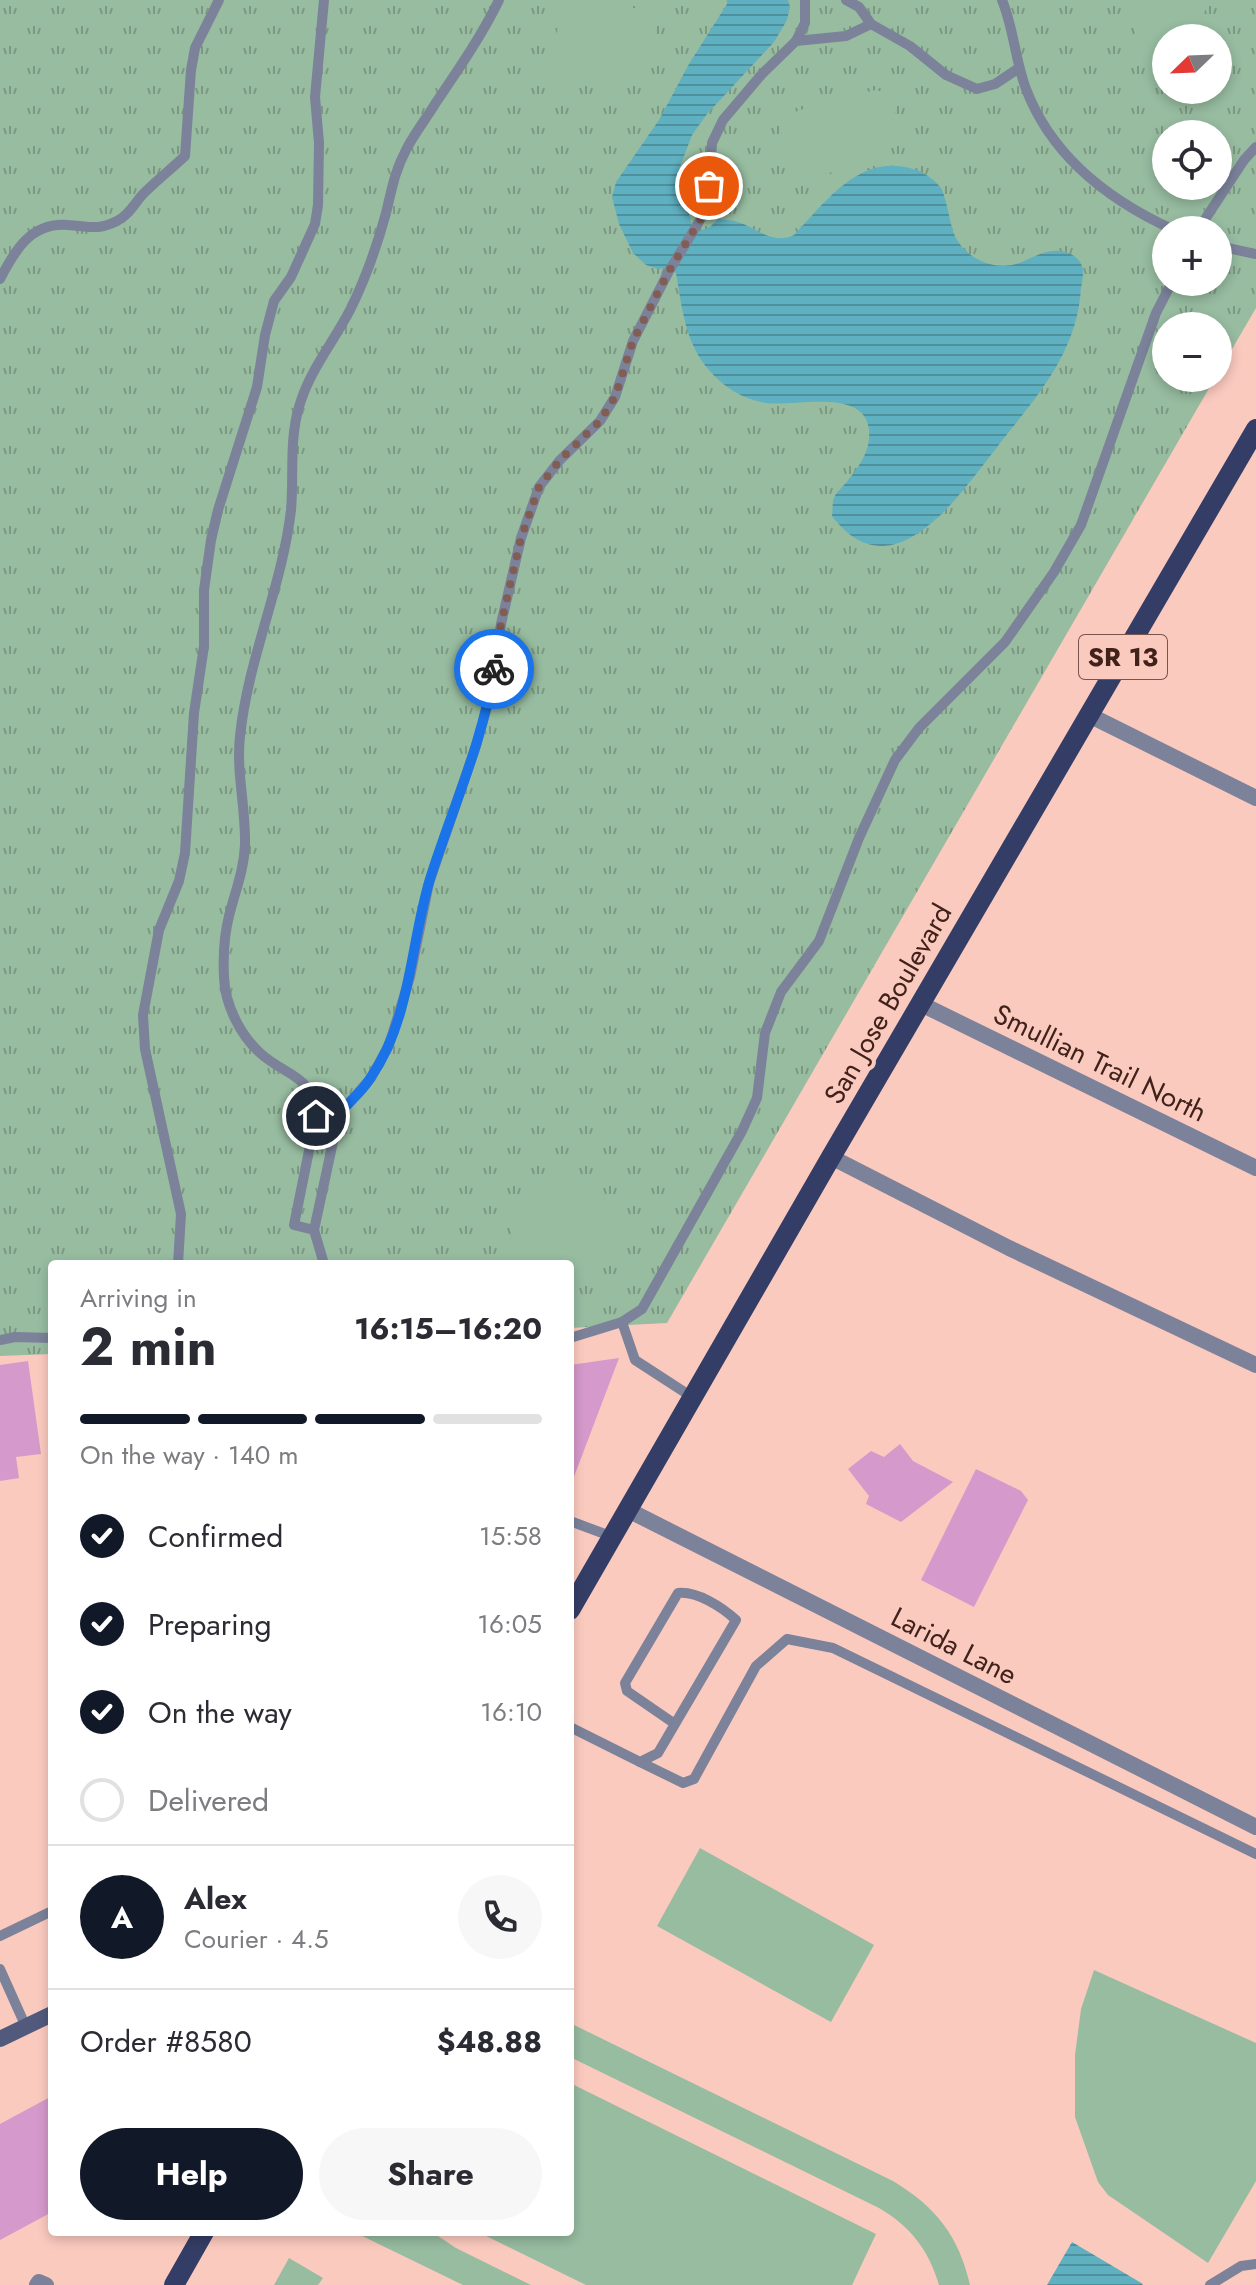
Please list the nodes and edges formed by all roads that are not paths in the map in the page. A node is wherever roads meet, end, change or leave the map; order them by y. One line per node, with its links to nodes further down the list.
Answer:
1 (219, 0): 15 (lane)
2 (324, 0): 28 (lane)
3 (499, 0): 21 (lane)
4 (805, 0): 8 (lane)
5 (846, 0): 7 (lane)
6 (1002, 0): 9 (lane)
7 (871, 24): 8 (lane); 9 (lane)
8 (796, 41): 22 (lane)
9 (1019, 68): 12 (lane)
10 (1256, 147): 11 (lane)
11 (1207, 216)
12 (1152, 220)
13 (1232, 249): 14 (lane)
14 (1256, 254)
15 (0, 279)
16 (1165, 296): 30 (lane)
17 (1256, 429): 18 (main road, San Jose Boulevard / SR 13)
18 (1089, 715): 19 (street); 20 (main road, San Jose Boulevard / SR 13)
19 (1256, 798)
20 (921, 1004): 23 (main road, San Jose Boulevard / SR 13); 24 (street, Smullian Trail North)
21 (315, 1102): 22 (lane); 25 (lane)
22 (339, 1114): 26 (lane)
23 (831, 1157): 34 (street); 35 (main road, San Jose Boulevard / SR 13)
24 (1256, 1168)
25 (305, 1170): 26 (lane); 27 (lane)
26 (326, 1175): 27 (lane)
27 (314, 1230): 29 (lane)
28 (178, 1260)
29 (323, 1260)
30 (622, 1322): 31 (lane); 35 (lane)
31 (574, 1337)
32 (48, 1338): 33 (lane)
33 (0, 1340)
34 (1256, 1365)
35 (692, 1397): 36 (main road, San Jose Boulevard / SR 13)
36 (628, 1510): 38 (main road, San Jose Boulevard / SR 13); 43 (street, Larida Lane)
37 (574, 1522): 38 (lane)
38 (613, 1537): 39 (main road, San Jose Boulevard / SR 13)
39 (574, 1603)
40 (675, 1724): 40 (lane); 42 (lane)
41 (574, 1729): 42 (lane)
42 (640, 1762): 44 (lane)
43 (1256, 1827)
44 (1256, 1854)
45 (48, 1913): 46 (lane)
46 (0, 1936)
47 (0, 1969): 49 (lane)
48 (48, 2016): 49 (main road)
49 (26, 2027): 50 (main road)
50 (0, 2039)
51 (202, 2236): 55 (main road)
52 (1256, 2262): 56 (lane)
53 (37, 2285): 54 (street)
54 (46, 2285)
55 (174, 2285)
56 (1210, 2285)

